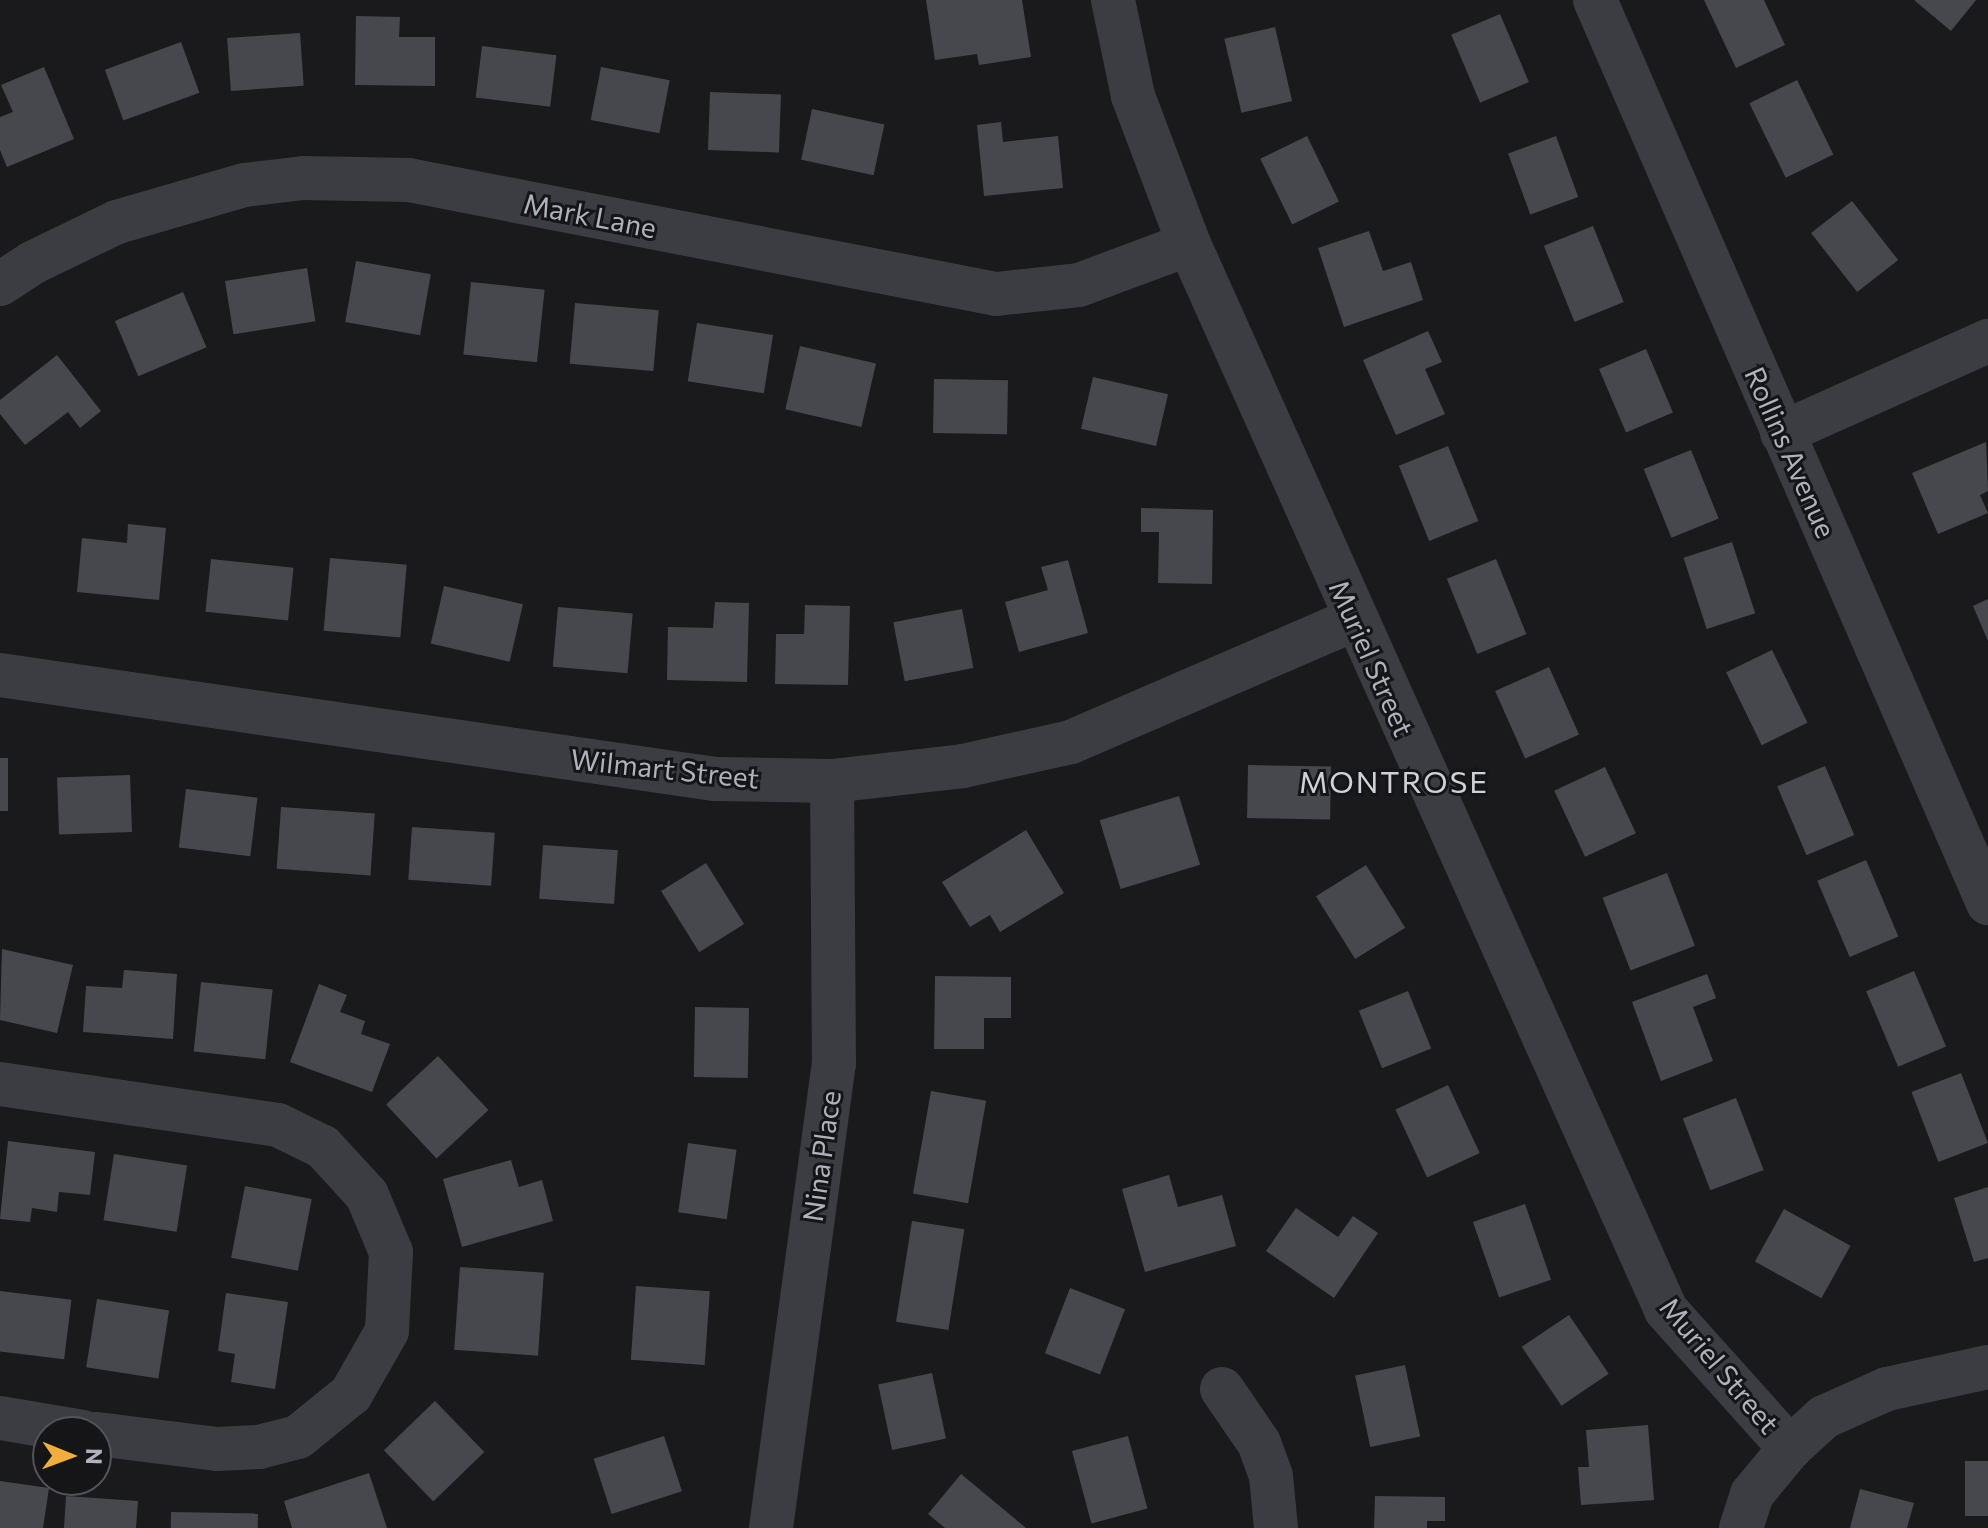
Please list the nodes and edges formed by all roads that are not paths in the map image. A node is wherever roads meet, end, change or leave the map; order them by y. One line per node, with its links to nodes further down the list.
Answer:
1 (1113, 0): 3 (street, Muriel Street)
2 (1595, 0): 6 (street, Rollins Avenue)
3 (1189, 244): 4 (street, Mark Lane); 7 (street, Muriel Street)
4 (0, 284)
5 (1988, 341): 6 (street)
6 (1782, 433): 10 (street, Rollins Avenue)
7 (1355, 619): 9 (street, Wilmart Street); 17 (street, Muriel Street)
8 (0, 675): 9 (street, Wilmart Street)
9 (832, 781): 18 (street, Nina Place)
10 (1988, 903)
11 (0, 1084): 16 (street)
12 (1988, 1367): 17 (street)
13 (1222, 1389): 19 (street)
14 (0, 1418): 15 (street)
15 (32, 1423)
16 (112, 1436)
17 (1790, 1448): 20 (street)
18 (771, 1528)
19 (1276, 1528)
20 (1741, 1528)

